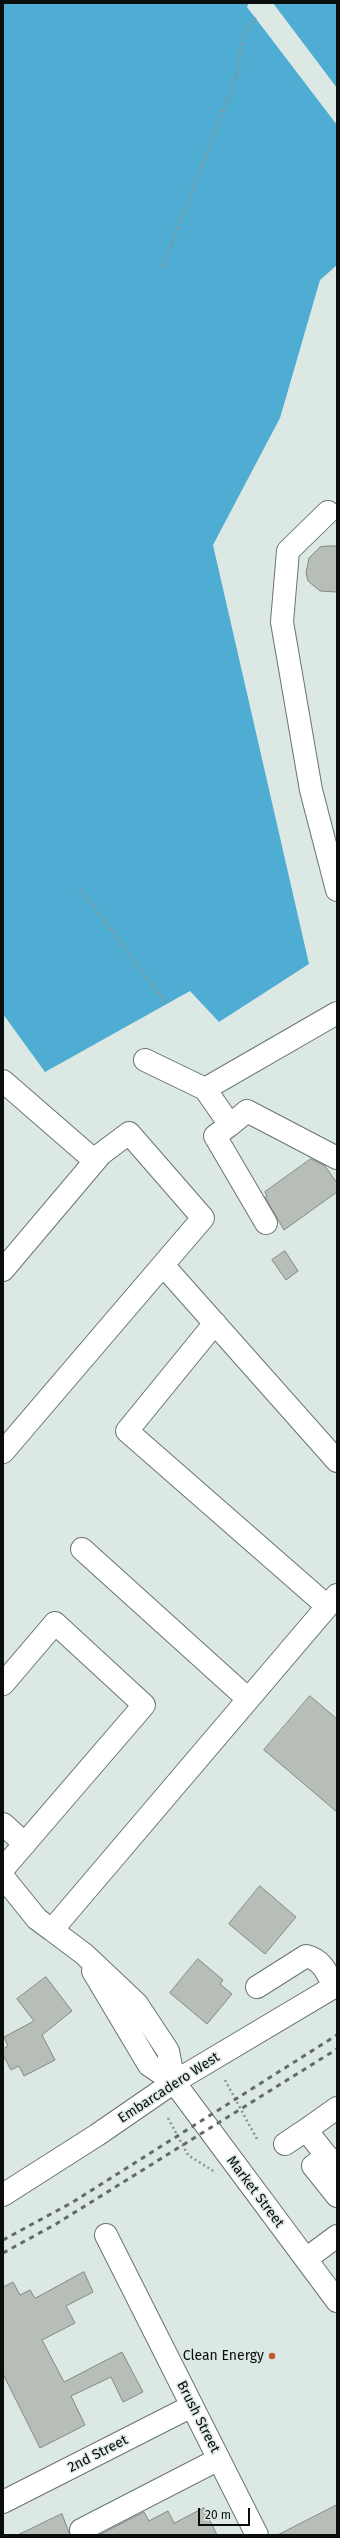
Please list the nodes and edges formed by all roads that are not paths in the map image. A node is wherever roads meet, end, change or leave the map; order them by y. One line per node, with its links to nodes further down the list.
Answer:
1 (328, 512): 2 (street)
2 (337, 890)
3 (337, 1013): 6 (street)
4 (145, 1060): 6 (street)
5 (3, 1081): 9 (street)
6 (205, 1090): 7 (street)
7 (230, 1125): 8 (street); 10 (street)
8 (337, 1158)
9 (95, 1161): 11 (street); 12 (street)
10 (266, 1223)
11 (163, 1264): 13 (street); 14 (street)
12 (3, 1270)
13 (215, 1323): 15 (street); 17 (street)
14 (3, 1452)
15 (337, 1461)
16 (82, 1549): 19 (street)
17 (332, 1601): 19 (street)
18 (3, 1684): 21 (street)
19 (248, 1699): 24 (street)
20 (3, 1824): 21 (street)
21 (25, 1844): 22 (street)
22 (3, 1869)
23 (3, 1877): 24 (street)
24 (52, 1930): 27 (street)
25 (336, 1986): 26 (street); 27 (street, Embarcadero West)
26 (256, 1987)
27 (174, 2082): 32 (street, Embarcadero West); 36 (street, Market Street)
28 (337, 2108): 29 (street)
29 (306, 2130): 30 (street); 31 (street)
30 (285, 2144)
31 (332, 2163): 33 (street)
32 (3, 2195)
33 (337, 2196)
34 (106, 2235): 38 (street, Brush Street)
35 (337, 2236): 36 (street)
36 (306, 2259): 37 (street, Market Street)
37 (337, 2301)
38 (192, 2406): 39 (street, Brush Street); 40 (street, 2nd Street)
39 (219, 2458): 41 (street); 42 (street, Brush Street)
40 (5, 2497)
41 (81, 2530)
42 (257, 2535)

